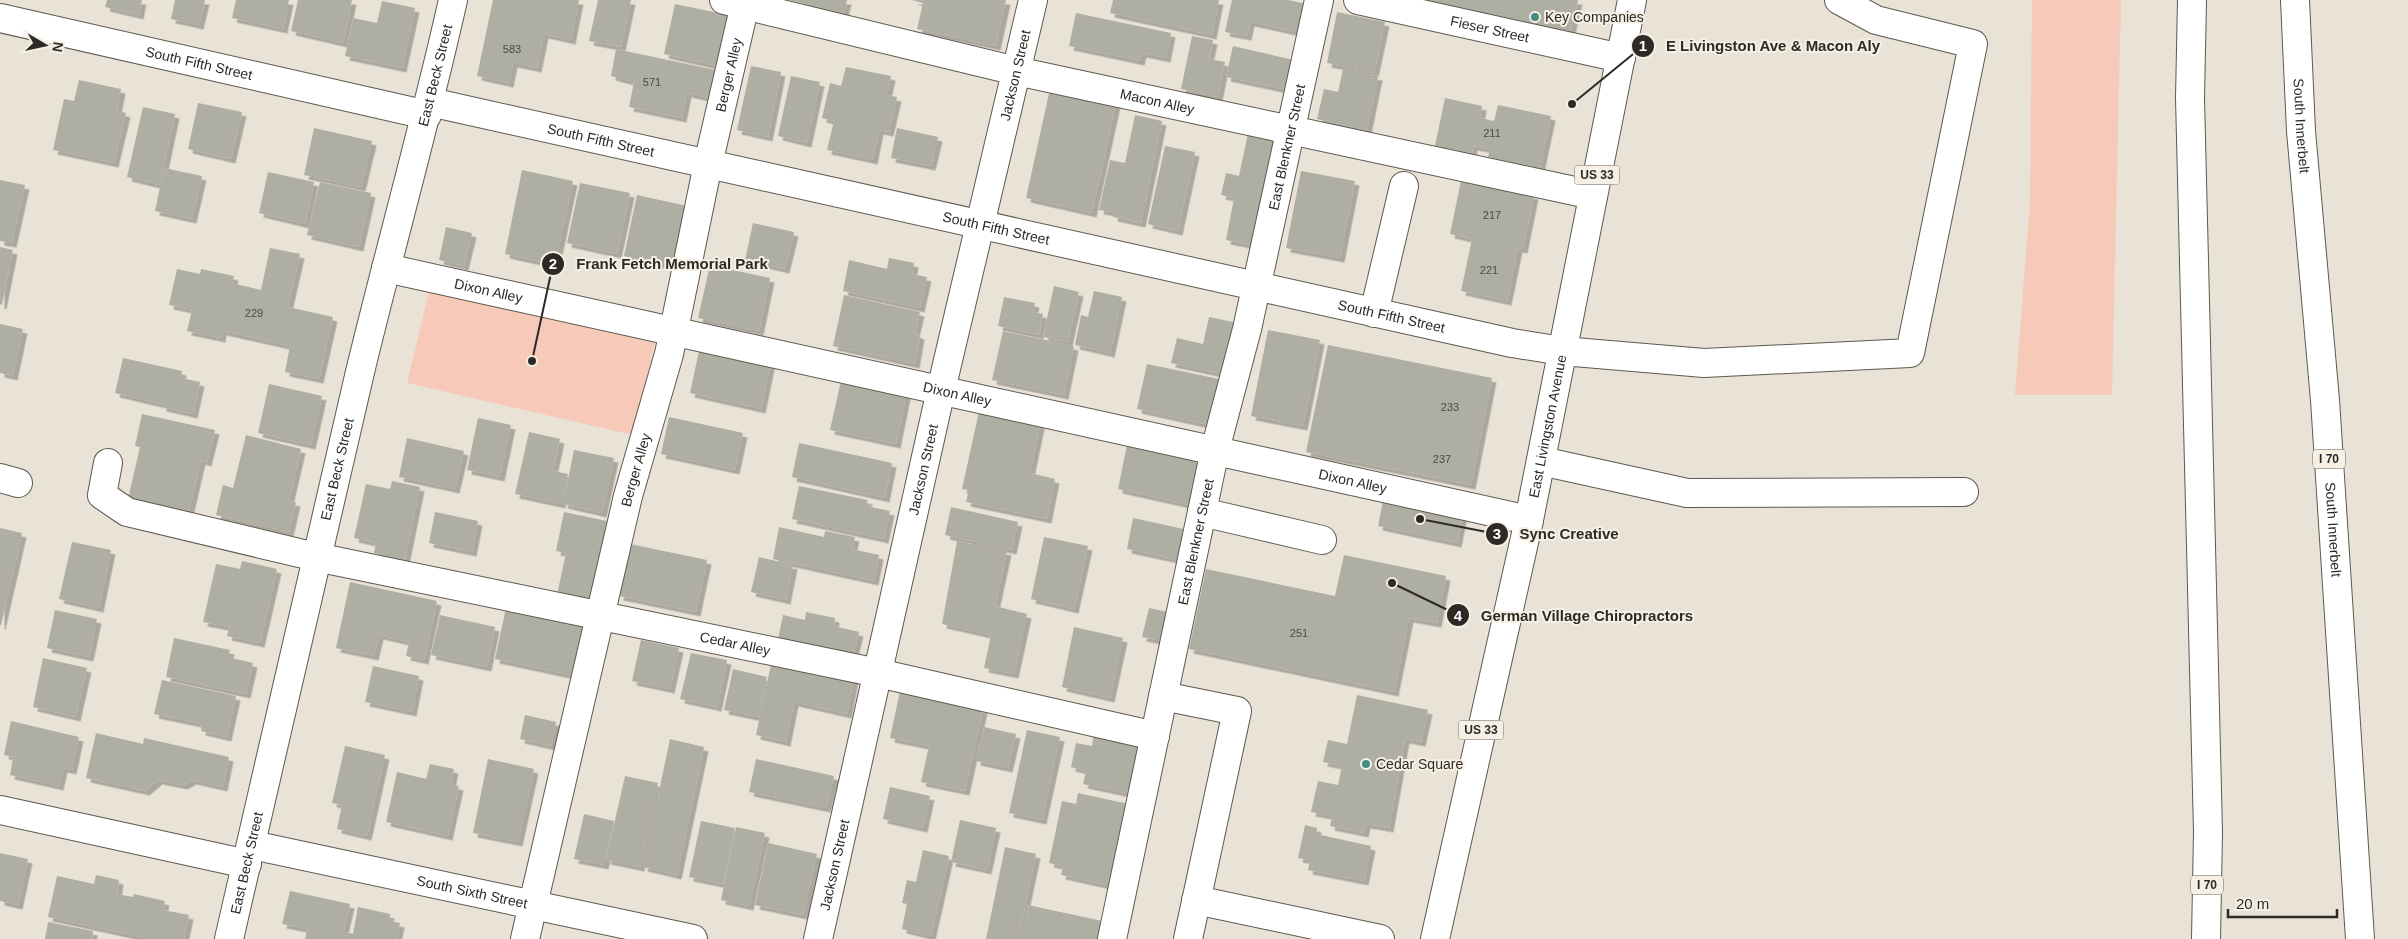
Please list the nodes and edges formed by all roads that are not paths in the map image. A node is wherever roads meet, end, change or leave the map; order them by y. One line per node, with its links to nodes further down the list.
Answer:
1 (453, 0): 13 (main road, East Beck Street)
2 (1033, 0): 12 (main road, Jackson Street)
3 (1319, 0): 14 (main road, East Blenkner Street)
4 (1358, 0): 11 (main road, Fieser Street)
5 (1632, 0): 11 (main road, East Livingston Avenue / US 33)
6 (1839, 0): 23 (main road, South Fifth Street)
7 (2192, 0): 38 (main road, I 70)
8 (2295, 0): 52 (main road, South Innerbelt / I 70)
9 (738, 2): 12 (main road, Macon Alley); 15 (main road, Berger Alley)
10 (0, 18): 13 (main road, South Fifth Street)
11 (1620, 58): 17 (main road, East Livingston Avenue / US 33)
12 (1016, 71): 14 (main road, Macon Alley); 18 (main road, Jackson Street)
13 (429, 109): 15 (main road, South Fifth Street); 19 (main road, East Beck Street)
14 (1290, 129): 17 (main road, Macon Alley); 20 (main road, East Blenkner Street)
15 (708, 164): 18 (main road, South Fifth Street); 22 (main road, Berger Alley)
16 (1404, 186): 21 (main road)
17 (1593, 195): 23 (main road, East Livingston Avenue / US 33)
18 (979, 225): 20 (main road, South Fifth Street); 24 (main road, Jackson Street)
19 (386, 268): 22 (main road, Dixon Alley); 32 (main road, East Beck Street)
20 (1256, 287): 21 (main road, South Fifth Street); 25 (main road, East Blenkner Street)
21 (1374, 313): 23 (main road, South Fifth Street)
22 (674, 331): 24 (main road, Dixon Alley); 33 (main road, Berger Alley)
23 (1562, 351): 26 (main road, East Livingston Avenue / US 33)
24 (941, 390): 25 (main road, Dixon Alley); 34 (main road, Jackson Street)
25 (1215, 450): 29 (main road, East Blenkner Street); 30 (main road, Dixon Alley)
26 (1541, 461): 28 (main road); 30 (main road, East Livingston Avenue / US 33)
27 (108, 463): 32 (main road, Cedar Alley)
28 (1964, 492)
29 (1202, 512): 31 (main road); 35 (main road, East Blenkner Street)
30 (1529, 520): 49 (main road, East Livingston Avenue / US 33)
31 (1322, 540)
32 (316, 556): 33 (main road, Cedar Alley); 39 (main road, East Beck Street)
33 (599, 616): 34 (main road, Cedar Alley); 41 (main road, Berger Alley)
34 (878, 674): 36 (main road, Cedar Alley); 45 (main road, Jackson Street)
35 (1163, 696): 36 (main road, East Blenkner Street); 40 (main road)
36 (1155, 736): 46 (main road, East Blenkner Street)
37 (0, 810): 39 (main road, South Sixth Street)
38 (2208, 832): 50 (main road); 51 (main road, I 70)
39 (249, 854): 41 (main road, South Sixth Street); 42 (main road, East Beck Street)
40 (1196, 900): 47 (main road); 48 (main road)
41 (532, 905): 43 (main road, Berger Alley); 44 (main road, South Sixth Street)
42 (229, 939)
43 (525, 939)
44 (693, 939)
45 (818, 939)
46 (1112, 939)
47 (1188, 939)
48 (1380, 939)
49 (1435, 939)
50 (2190, 939)
51 (2206, 939)
52 (2360, 939)

